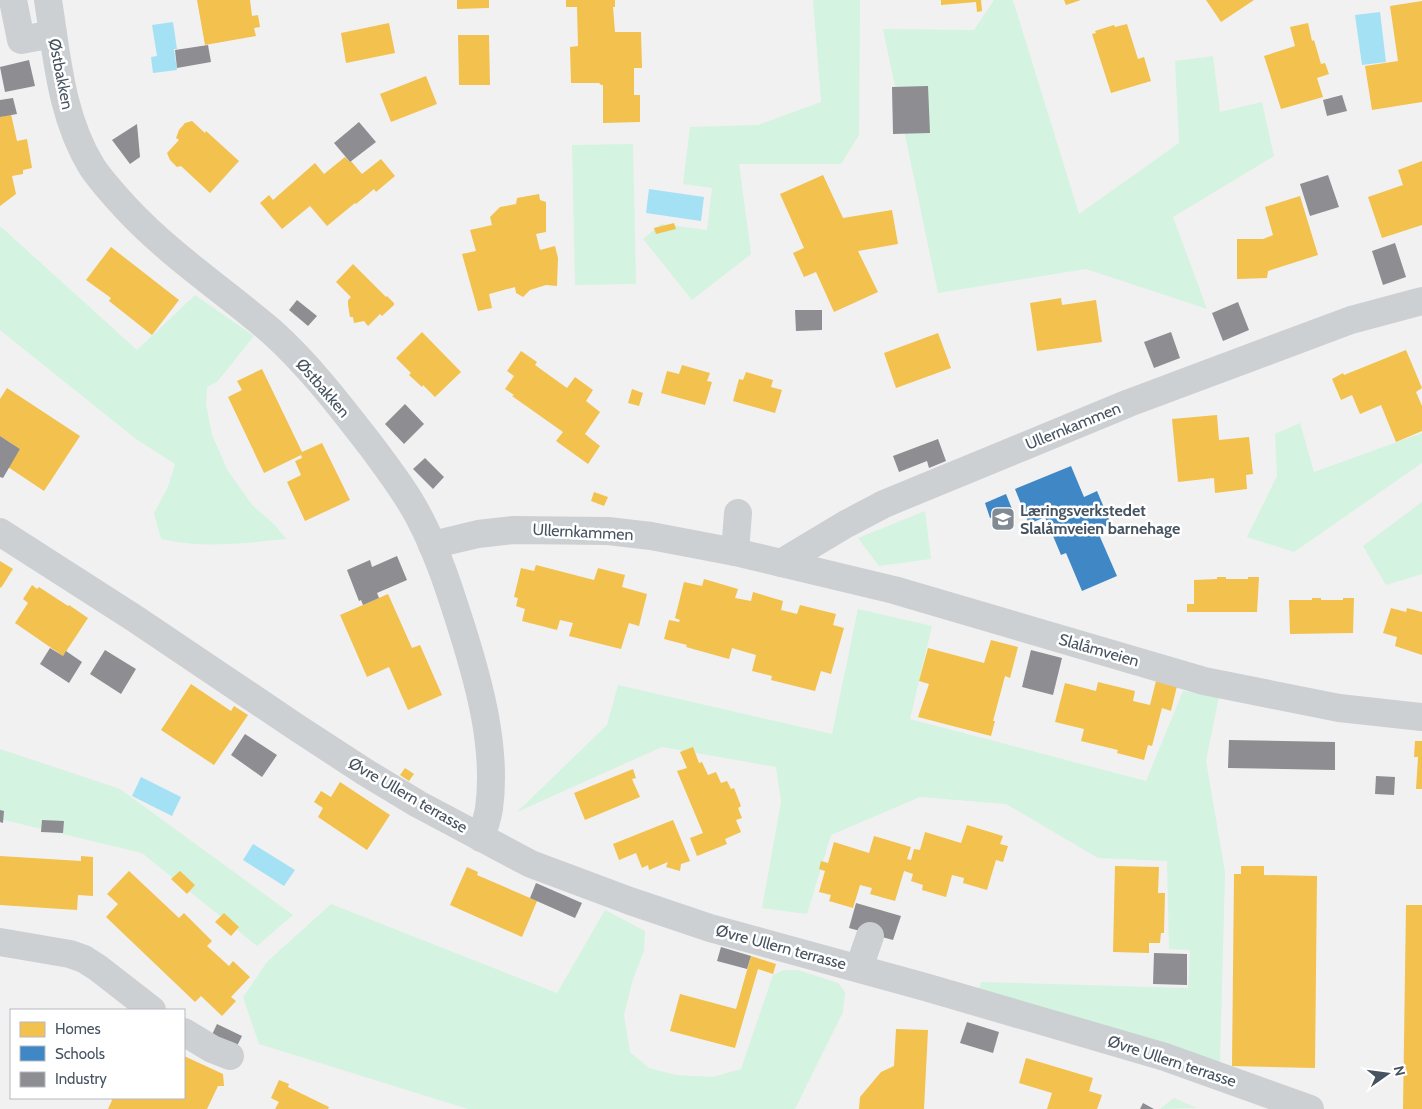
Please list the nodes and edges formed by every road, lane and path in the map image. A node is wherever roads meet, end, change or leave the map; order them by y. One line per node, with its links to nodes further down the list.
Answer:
1 (13, 0): 3 (street)
2 (48, 0): 3 (street, Østbakken)
3 (53, 34): 7 (street, Østbakken)
4 (1422, 301): 9 (street, Ullernkammen)
5 (738, 513): 8 (street)
6 (0, 532): 11 (street, Øvre Ullern terrasse)
7 (432, 545): 8 (street, Ullernkammen); 11 (street, Østbakken)
8 (734, 552): 9 (street, Ullernkammen)
9 (781, 563): 10 (street, Slalåmveien)
10 (1422, 717)
11 (481, 838): 14 (street, Øvre Ullern terrasse)
12 (870, 936): 14 (street, Øvre Ullern terrasse)
13 (0, 942): 15 (street)
14 (858, 968): 18 (street, Øvre Ullern terrasse)
15 (151, 1009)
16 (185, 1033): 17 (street)
17 (230, 1056)
18 (1310, 1109)

